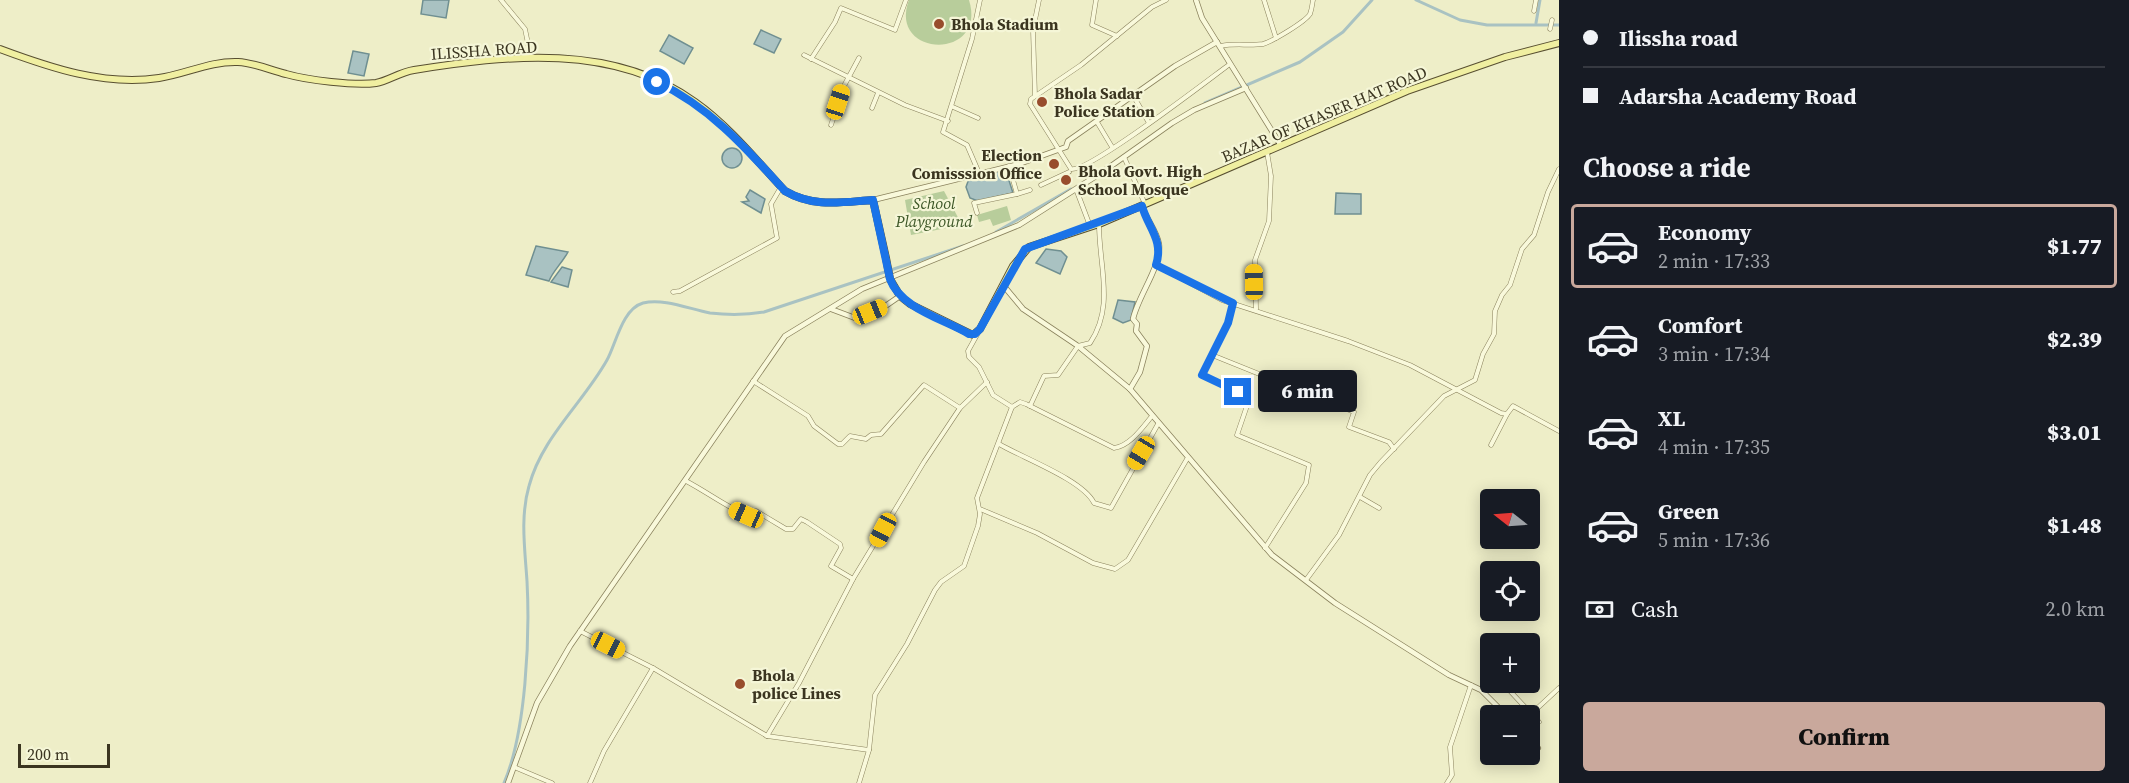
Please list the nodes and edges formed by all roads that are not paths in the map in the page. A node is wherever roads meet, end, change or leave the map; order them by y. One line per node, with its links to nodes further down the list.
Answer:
1 (501, 0): 20 (street)
2 (906, 0): 22 (street)
3 (980, 0): 29 (street)
4 (1039, 0): 27 (street)
5 (1096, 0): 14 (street)
6 (1166, 0): 14 (street)
7 (1196, 0): 17 (street)
8 (1264, 0): 15 (street)
9 (1313, 0): 15 (street)
10 (1536, 0): 11 (street)
11 (1534, 11)
12 (1552, 20): 13 (street)
13 (1550, 29)
14 (1117, 36): 27 (street)
15 (1276, 39): 17 (street)
16 (1559, 43): 36 (main road, BAZAR OF KHASER HAT ROAD)
17 (1219, 44): 23 (street); 28 (street)
18 (0, 49): 20 (main road, ILISSHA ROAD)
19 (804, 55): 22 (street)
20 (531, 58): 46 (main road, ILISSHA ROAD)
21 (859, 58): 24 (street)
22 (811, 59): 24 (street)
23 (1230, 64): 25 (street); 34 (street)
24 (848, 79): 26 (street); 35 (street)
25 (1246, 88): 36 (street); 40 (street)
26 (878, 93): 30 (street); 32 (street)
27 (1035, 97): 38 (street)
28 (1134, 97): 33 (street); 34 (street)
29 (952, 106): 31 (street); 32 (street)
30 (872, 108)
31 (978, 118)
32 (948, 121): 44 (street)
33 (1097, 122): 37 (street); 38 (street)
34 (1149, 123): 37 (street)
35 (831, 125)
36 (1280, 144): 39 (main road, BAZAR OF KHASER HAT ROAD)
37 (1112, 147): 38 (street)
38 (1059, 149): 41 (street)
39 (1267, 151): 51 (main road, BAZAR OF KHASER HAT ROAD); 61 (street)
40 (1125, 157): 47 (street); 51 (street)
41 (1009, 166): 44 (street); 49 (street)
42 (1559, 169): 67 (street)
43 (1069, 172): 45 (street)
44 (980, 173): 50 (street)
45 (1041, 185)
46 (781, 187): 50 (main road, ILISSHA ROAD); 57 (street)
47 (1076, 189): 54 (street); 60 (street)
48 (1030, 190): 49 (street)
49 (1017, 194): 52 (street)
50 (873, 200): 58 (main road, bridge)
51 (1144, 205): 53 (main road, BAZAR OF KHASER HAT ROAD); 55 (street)
52 (977, 213)
53 (1099, 224): 54 (main road, BAZAR OF KHASER HAT ROAD); 63 (street)
54 (1090, 226): 56 (main road, BAZAR OF KHASER HAT ROAD)
55 (1156, 265): 59 (street); 68 (street)
56 (1003, 285): 62 (main road, BAZAR OF KHASER HAT ROAD); 63 (street)
57 (673, 292)
58 (900, 296): 60 (street); 62 (main road)
59 (1233, 303): 61 (street); 64 (street)
60 (831, 309): 65 (street)
61 (1256, 309): 67 (street)
62 (980, 329): 66 (street)
63 (1078, 346): 68 (street); 69 (street)
64 (1212, 355): 78 (street); 84 (street)
65 (753, 381): 71 (street); 80 (street)
66 (987, 382): 70 (street); 71 (street)
67 (1457, 388): 72 (street); 78 (street)
68 (1130, 389): 73 (street)
69 (1030, 406): 70 (street); 73 (street)
70 (1012, 407): 76 (street)
71 (960, 408): 85 (street)
72 (1507, 414): 75 (street); 77 (street)
73 (1152, 416): 74 (street)
74 (1158, 424): 76 (street); 79 (street)
75 (1559, 431)
76 (999, 444): 83 (street)
77 (1491, 445)
78 (1394, 449): 81 (street)
79 (1187, 459): 83 (street); 84 (street)
80 (686, 481): 85 (street); 87 (street)
81 (1360, 497): 82 (street); 86 (street)
82 (1379, 508)
83 (979, 509): 96 (street)
84 (1265, 548): 86 (street)
85 (853, 579): 95 (street)
86 (1306, 580): 89 (street)
87 (580, 631): 88 (street); 97 (street)
88 (654, 668): 95 (street); 100 (street)
89 (1471, 685): 92 (street); 102 (street)
90 (1559, 688): 94 (street)
91 (1511, 693): 93 (street)
92 (1497, 705)
93 (1522, 705)
94 (1540, 705)
95 (767, 736): 96 (street)
96 (869, 750): 101 (street)
97 (514, 767): 98 (street); 99 (street)
98 (508, 783)
99 (552, 783)
100 (590, 783)
101 (859, 783)
102 (1447, 783)

